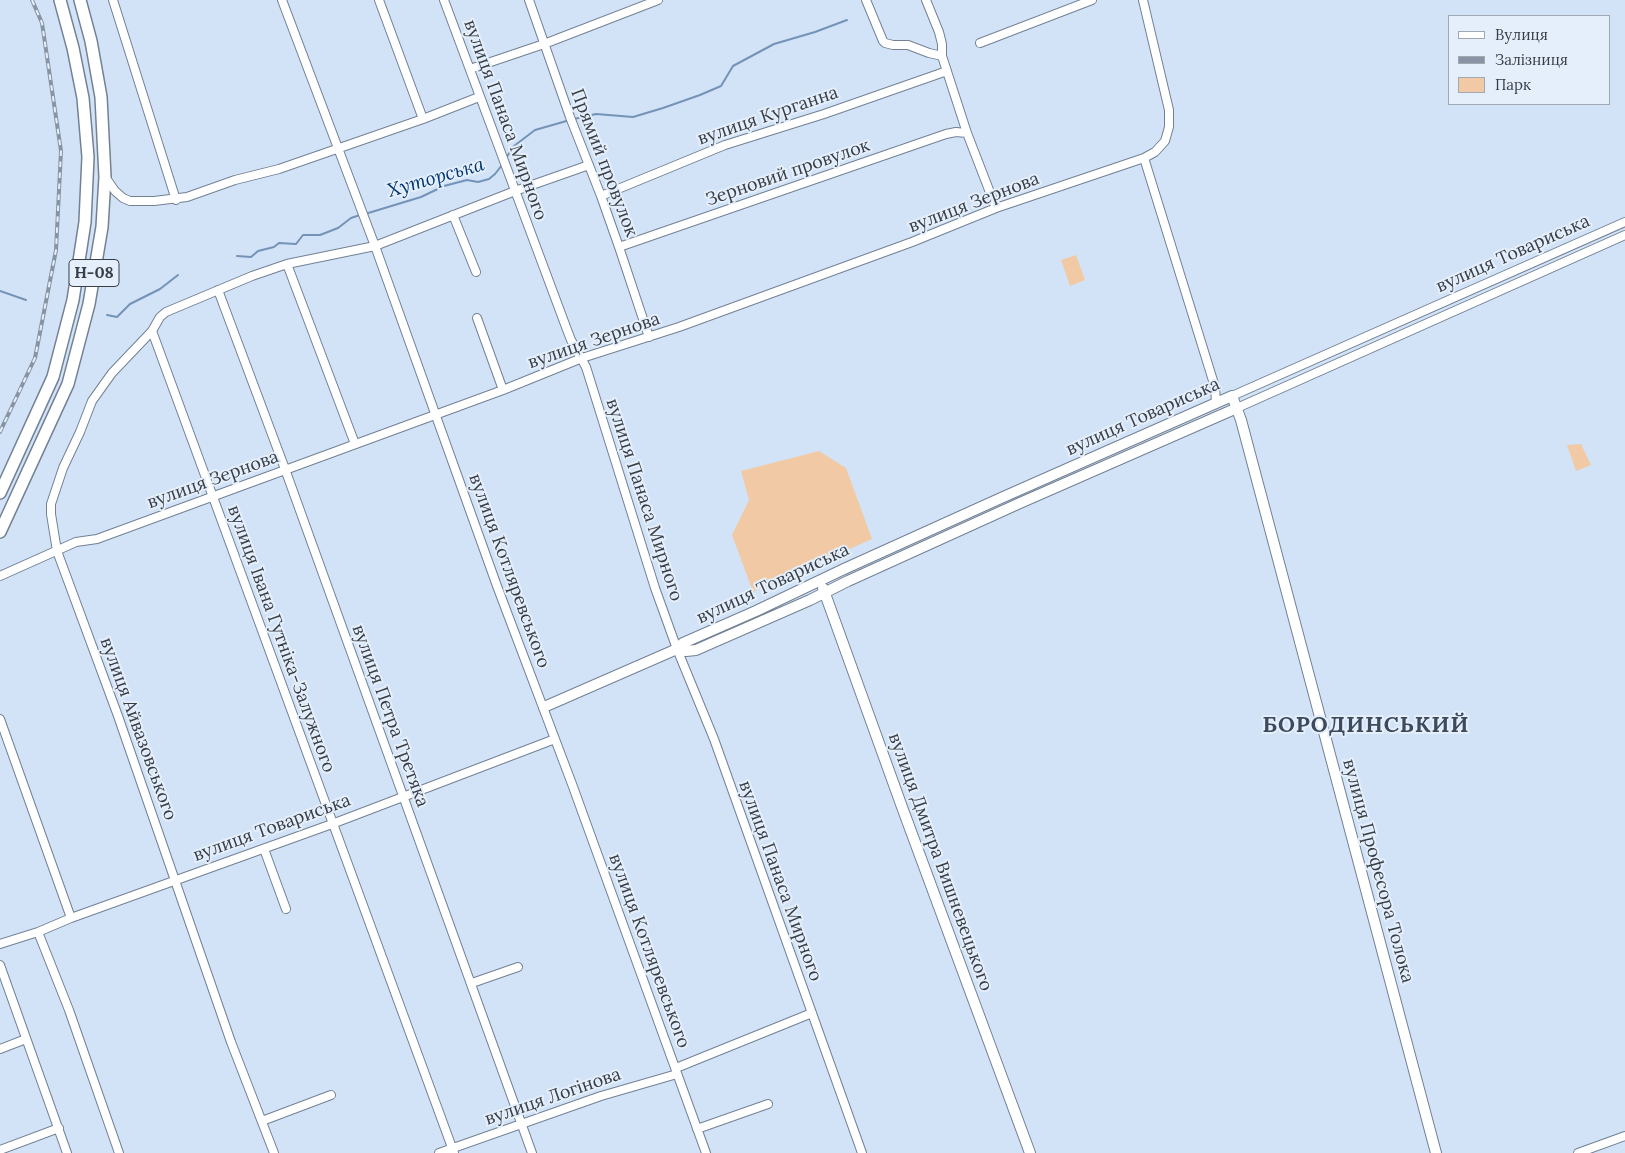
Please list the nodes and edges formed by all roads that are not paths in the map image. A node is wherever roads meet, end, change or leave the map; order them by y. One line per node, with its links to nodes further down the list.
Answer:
1 (60, 0): 50 (main road, Н-08)
2 (80, 0): 24 (main road, Н-08)
3 (113, 0): 27 (street)
4 (282, 0): 21 (street, вулиця Котляревського)
5 (379, 0): 19 (street)
6 (444, 0): 16 (street, вулиця Панаса Мирного)
7 (529, 0): 14 (street, Прямий провулок)
8 (658, 0): 14 (street)
9 (866, 0): 15 (street)
10 (926, 0): 15 (street)
11 (1092, 0): 13 (street)
12 (1143, 0): 22 (street, вулиця Зернова)
13 (980, 43)
14 (544, 44): 16 (street); 23 (street, Прямий провулок)
15 (942, 56): 17 (street)
16 (470, 70): 18 (street, вулиця Панаса Мирного)
17 (947, 72): 20 (street); 26 (street, вулиця Курганна)
18 (479, 97): 19 (street); 25 (street, вулиця Панаса Мирного)
19 (423, 119): 21 (street)
20 (967, 133): 28 (street); 33 (street, Зерновий провулок)
21 (338, 149): 27 (street); 32 (street, вулиця Котляревського)
22 (1144, 158): 28 (street, вулиця Зернова); 45 (street)
23 (589, 165): 25 (street, вулиця Айвазовського); 26 (street, Прямий провулок)
24 (105, 177): 27 (street); 52 (main road, Н-08)
25 (515, 191): 29 (street, вулиця Айвазовського); 42 (street, вулиця Панаса Мирного)
26 (601, 196): 33 (street, Прямий провулок)
27 (176, 200)
28 (996, 208): 39 (street, вулиця Зернова)
29 (453, 216): 32 (street, вулиця Айвазовського); 35 (street)
30 (1625, 222): 40 (street, вулиця Товариська)
31 (1625, 235): 41 (street, вулиця Товариська)
32 (375, 246): 34 (street, вулиця Айвазовського); 47 (street, вулиця Котляревського)
33 (619, 247): 39 (street, Прямий провулок)
34 (287, 264): 36 (street, вулиця Айвазовського); 48 (street)
35 (476, 272)
36 (218, 290): 38 (street, вулиця Айвазовського); 49 (street, вулиця Петра Третяка)
37 (477, 318): 43 (street)
38 (152, 331): 51 (street, вулиця Івана Гутніка-Залужного); 53 (street, вулиця Айвазовського)
39 (649, 337): 42 (street, вулиця Зернова)
40 (1355, 342): 41 (street); 44 (street, вулиця Товариська)
41 (1360, 353): 46 (street, вулиця Товариська)
42 (582, 358): 43 (street, вулиця Зернова); 59 (street, вулиця Панаса Мирного)
43 (503, 390): 47 (street, вулиця Зернова)
44 (1232, 396): 45 (street, вулиця Товариська); 46 (street, вулиця Професора Толока)
45 (1216, 403): 54 (street, вулиця Товариська)
46 (1237, 408): 56 (street, вулиця Товариська); 95 (street, вулиця Професора Толока)
47 (436, 414): 48 (street, вулиця Зернова); 60 (street, вулиця Котляревського)
48 (355, 444): 49 (street, вулиця Зернова)
49 (285, 469): 51 (street, вулиця Зернова); 63 (street, вулиця Петра Третяка)
50 (0, 493)
51 (213, 496): 53 (street, вулиця Зернова); 64 (street, вулиця Івана Гутніка-Залужного)
52 (0, 532)
53 (57, 551): 55 (street, вулиця Зернова); 66 (street, вулиця Айвазовського)
54 (844, 569): 56 (street); 57 (street, вулиця Товариська)
55 (0, 576)
56 (848, 580): 58 (street, вулиця Товариська)
57 (820, 581): 58 (street, вулиця Дмитра Вишневецького); 59 (street, вулиця Товариська)
58 (825, 593): 59 (street, вулиця Товариська); 94 (street, вулиця Дмитра Вишневецького)
59 (677, 649): 60 (street, вулиця Товариська); 74 (street, вулиця Панаса Мирного)
60 (544, 707): 62 (street, вулиця Котляревського)
61 (0, 719): 68 (street)
62 (554, 739): 63 (street, вулиця Товариська); 77 (street, вулиця Котляревського)
63 (402, 796): 64 (street, вулиця Товариська); 73 (street, вулиця Петра Третяка)
64 (332, 824): 65 (street, вулиця Товариська); 86 (street, вулиця Івана Гутніка-Залужного)
65 (264, 849): 66 (street, вулиця Товариська); 67 (street)
66 (175, 881): 68 (street, вулиця Товариська); 80 (street, вулиця Айвазовського)
67 (286, 909)
68 (71, 918): 69 (street, вулиця Товариська)
69 (38, 932): 70 (street, вулиця Товариська); 88 (street)
70 (0, 944)
71 (0, 965): 75 (street)
72 (518, 967): 73 (street)
73 (472, 983): 81 (street, вулиця Петра Третяка)
74 (812, 1013): 77 (street, вулиця Логінова); 93 (street, вулиця Панаса Мирного)
75 (26, 1039): 76 (street); 82 (street)
76 (0, 1048)
77 (676, 1071): 81 (street, вулиця Логінова); 83 (street, вулиця Котляревського)
78 (331, 1095): 80 (street)
79 (768, 1104): 83 (street)
80 (262, 1121): 89 (street, вулиця Айвазовського)
81 (521, 1123): 86 (street, вулиця Логінова); 91 (street, вулиця Петра Третяка)
82 (59, 1128): 85 (street); 87 (street)
83 (697, 1129): 92 (street, вулиця Котляревського)
84 (1625, 1136): 96 (street)
85 (0, 1150)
86 (453, 1150): 90 (street, вулиця Логінова)
87 (67, 1153)
88 (119, 1153)
89 (274, 1153)
90 (439, 1153)
91 (532, 1153)
92 (706, 1153)
93 (862, 1153)
94 (1030, 1153)
95 (1436, 1153)
96 (1578, 1153)

